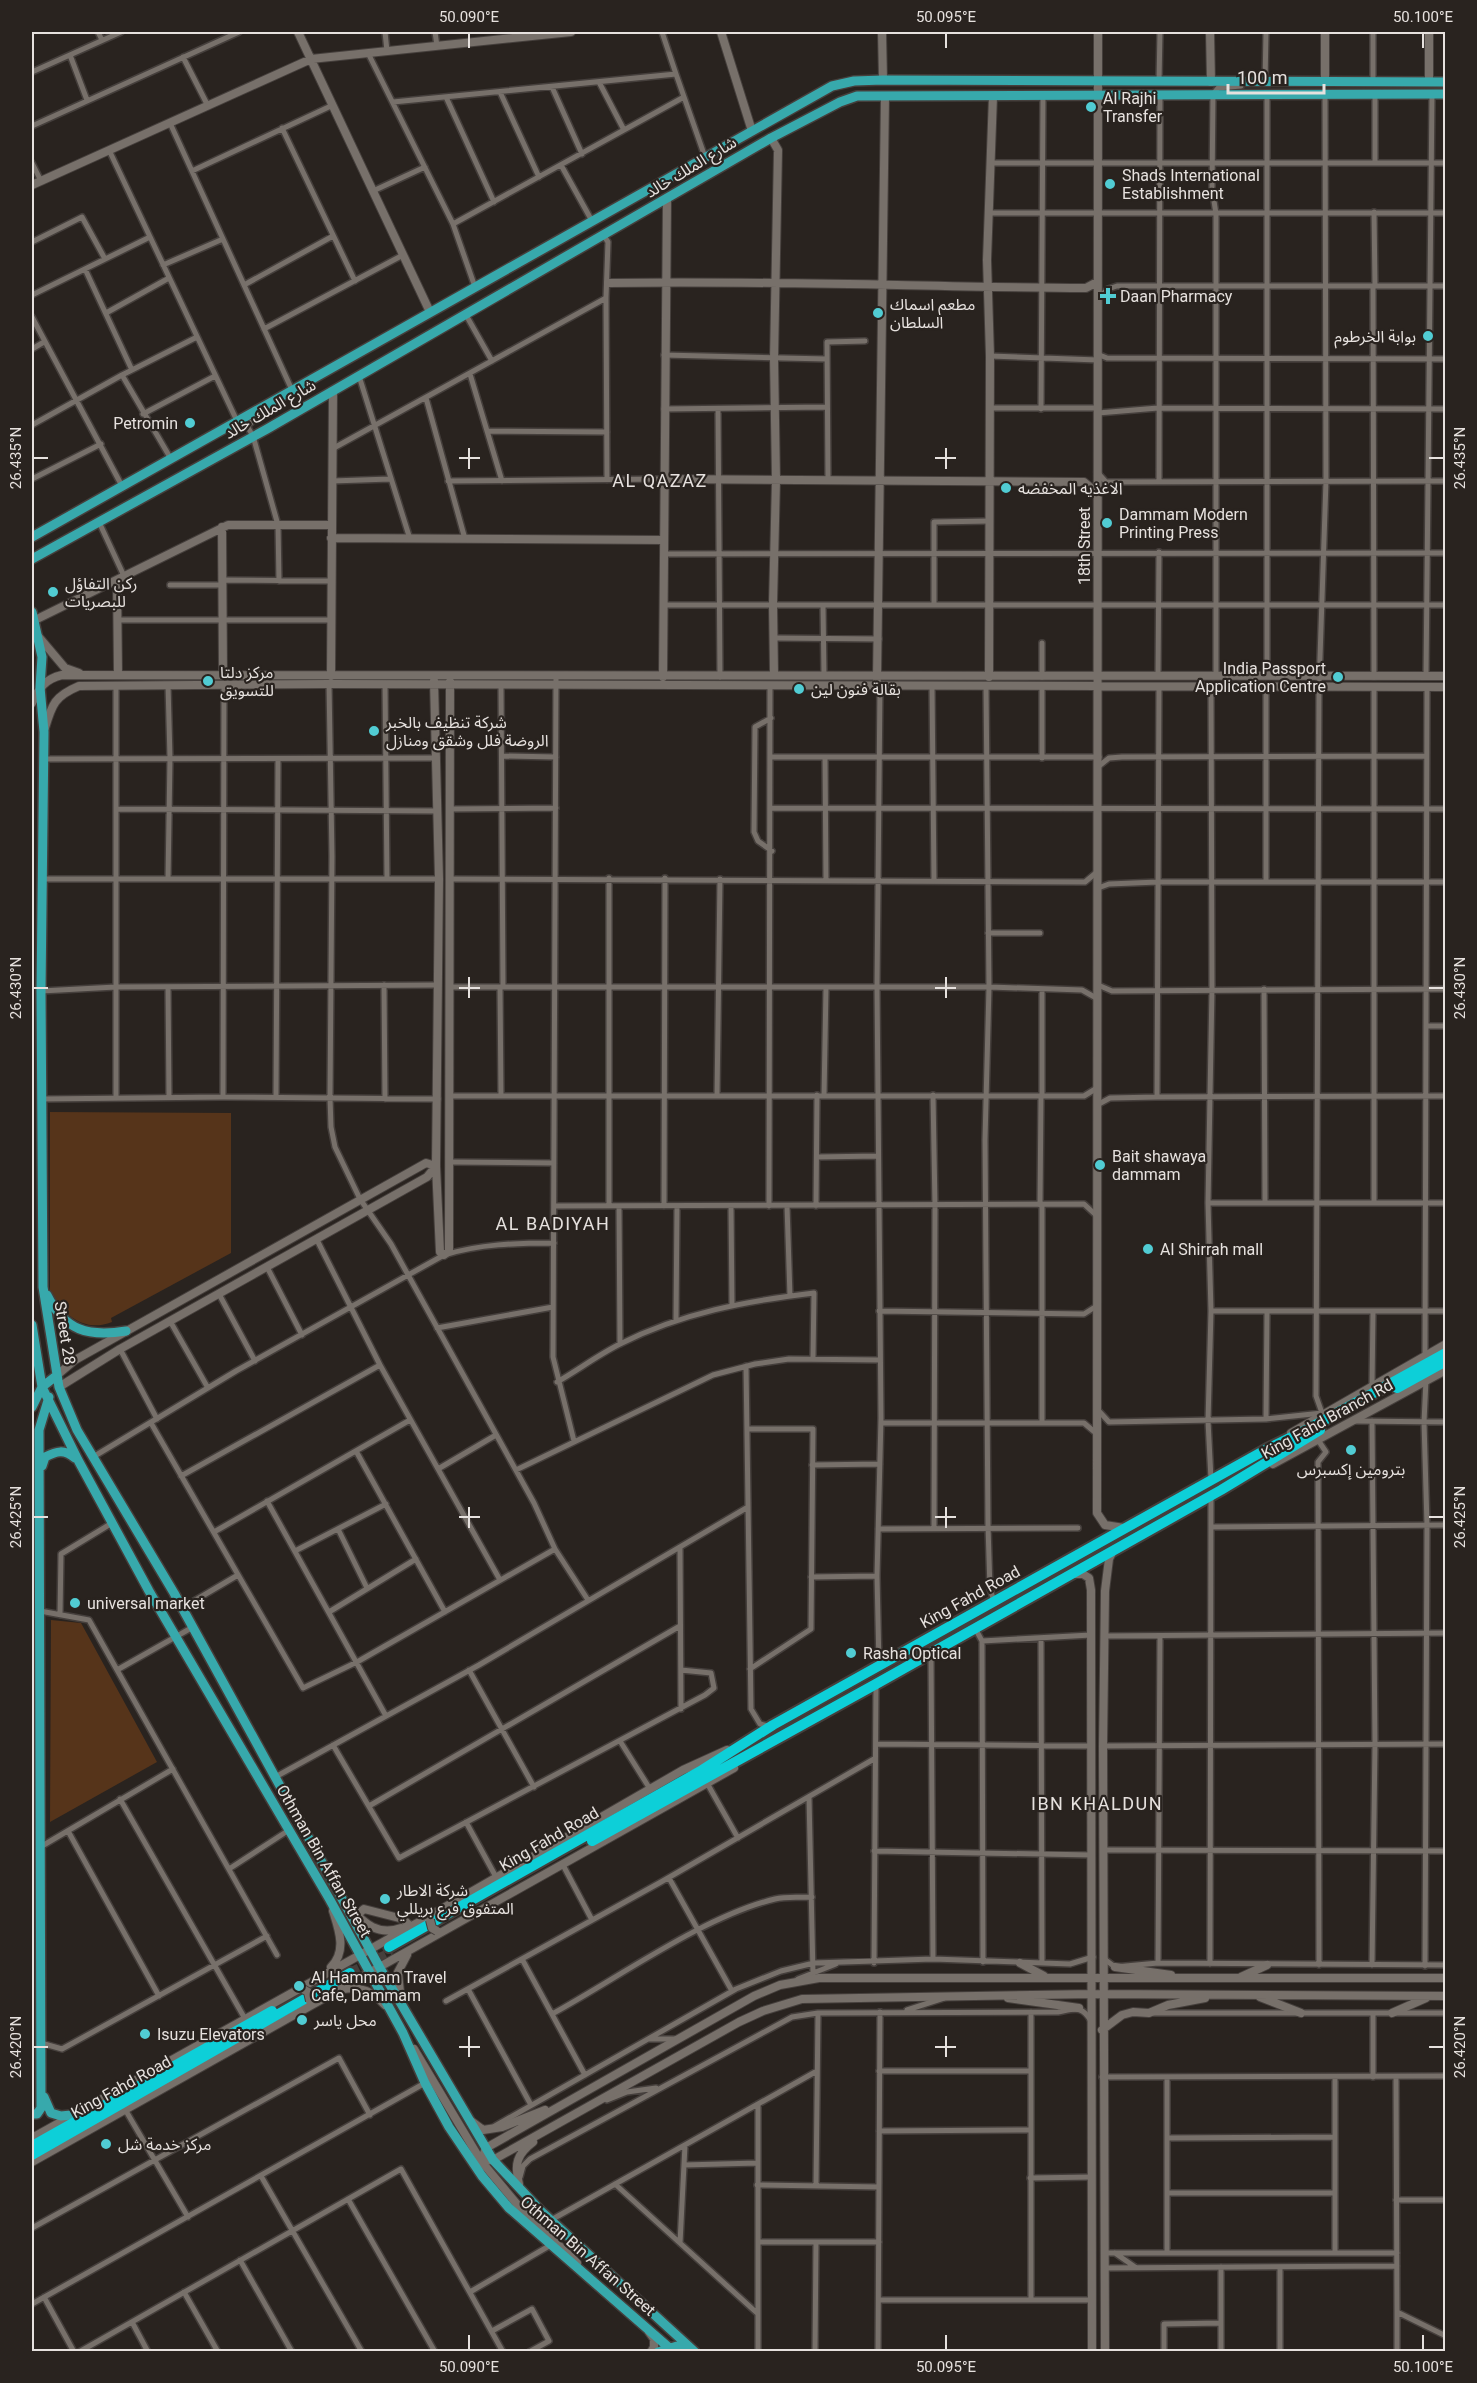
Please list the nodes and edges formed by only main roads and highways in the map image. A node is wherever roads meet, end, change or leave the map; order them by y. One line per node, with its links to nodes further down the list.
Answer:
1 (1446, 82): 3 (main road, شارع الملك خالد)
2 (1446, 94): 6 (main road, شارع الملك خالد)
3 (47, 529): 4 (main road); 5 (main road, شارع الملك خالد)
4 (32, 532)
5 (32, 537)
6 (32, 559)
7 (33, 616): 8 (main road, Street 28)
8 (43, 1287): 10 (main road); 13 (main road, Street 28)
9 (32, 1325): 14 (main road, Othman Bin Affan Street)
10 (126, 1331)
11 (1446, 1353): 12 (highway, King Fahd Road)
12 (1446, 1362)
13 (56, 1376): 14 (main road); 15 (main road, Othman Bin Affan Street)
14 (42, 1387): 16 (main road, Othman Bin Affan Street); 17 (main road)
15 (59, 1387): 16 (main road); 27 (main road, Othman Bin Affan Street)
16 (48, 1398): 18 (main road, Othman Bin Affan Street); 19 (main road)
17 (32, 1407)
18 (78, 1460): 19 (main road); 25 (main road, Othman Bin Affan Street)
19 (39, 1477): 20 (main road)
20 (40, 2080): 21 (main road); 22 (main road)
21 (32, 2114)
22 (71, 2115)
23 (32, 2146): 24 (highway, King Fahd Road)
24 (32, 2155)
25 (672, 2349): 26 (main road); 27 (main road)
26 (658, 2352)
27 (694, 2352)

